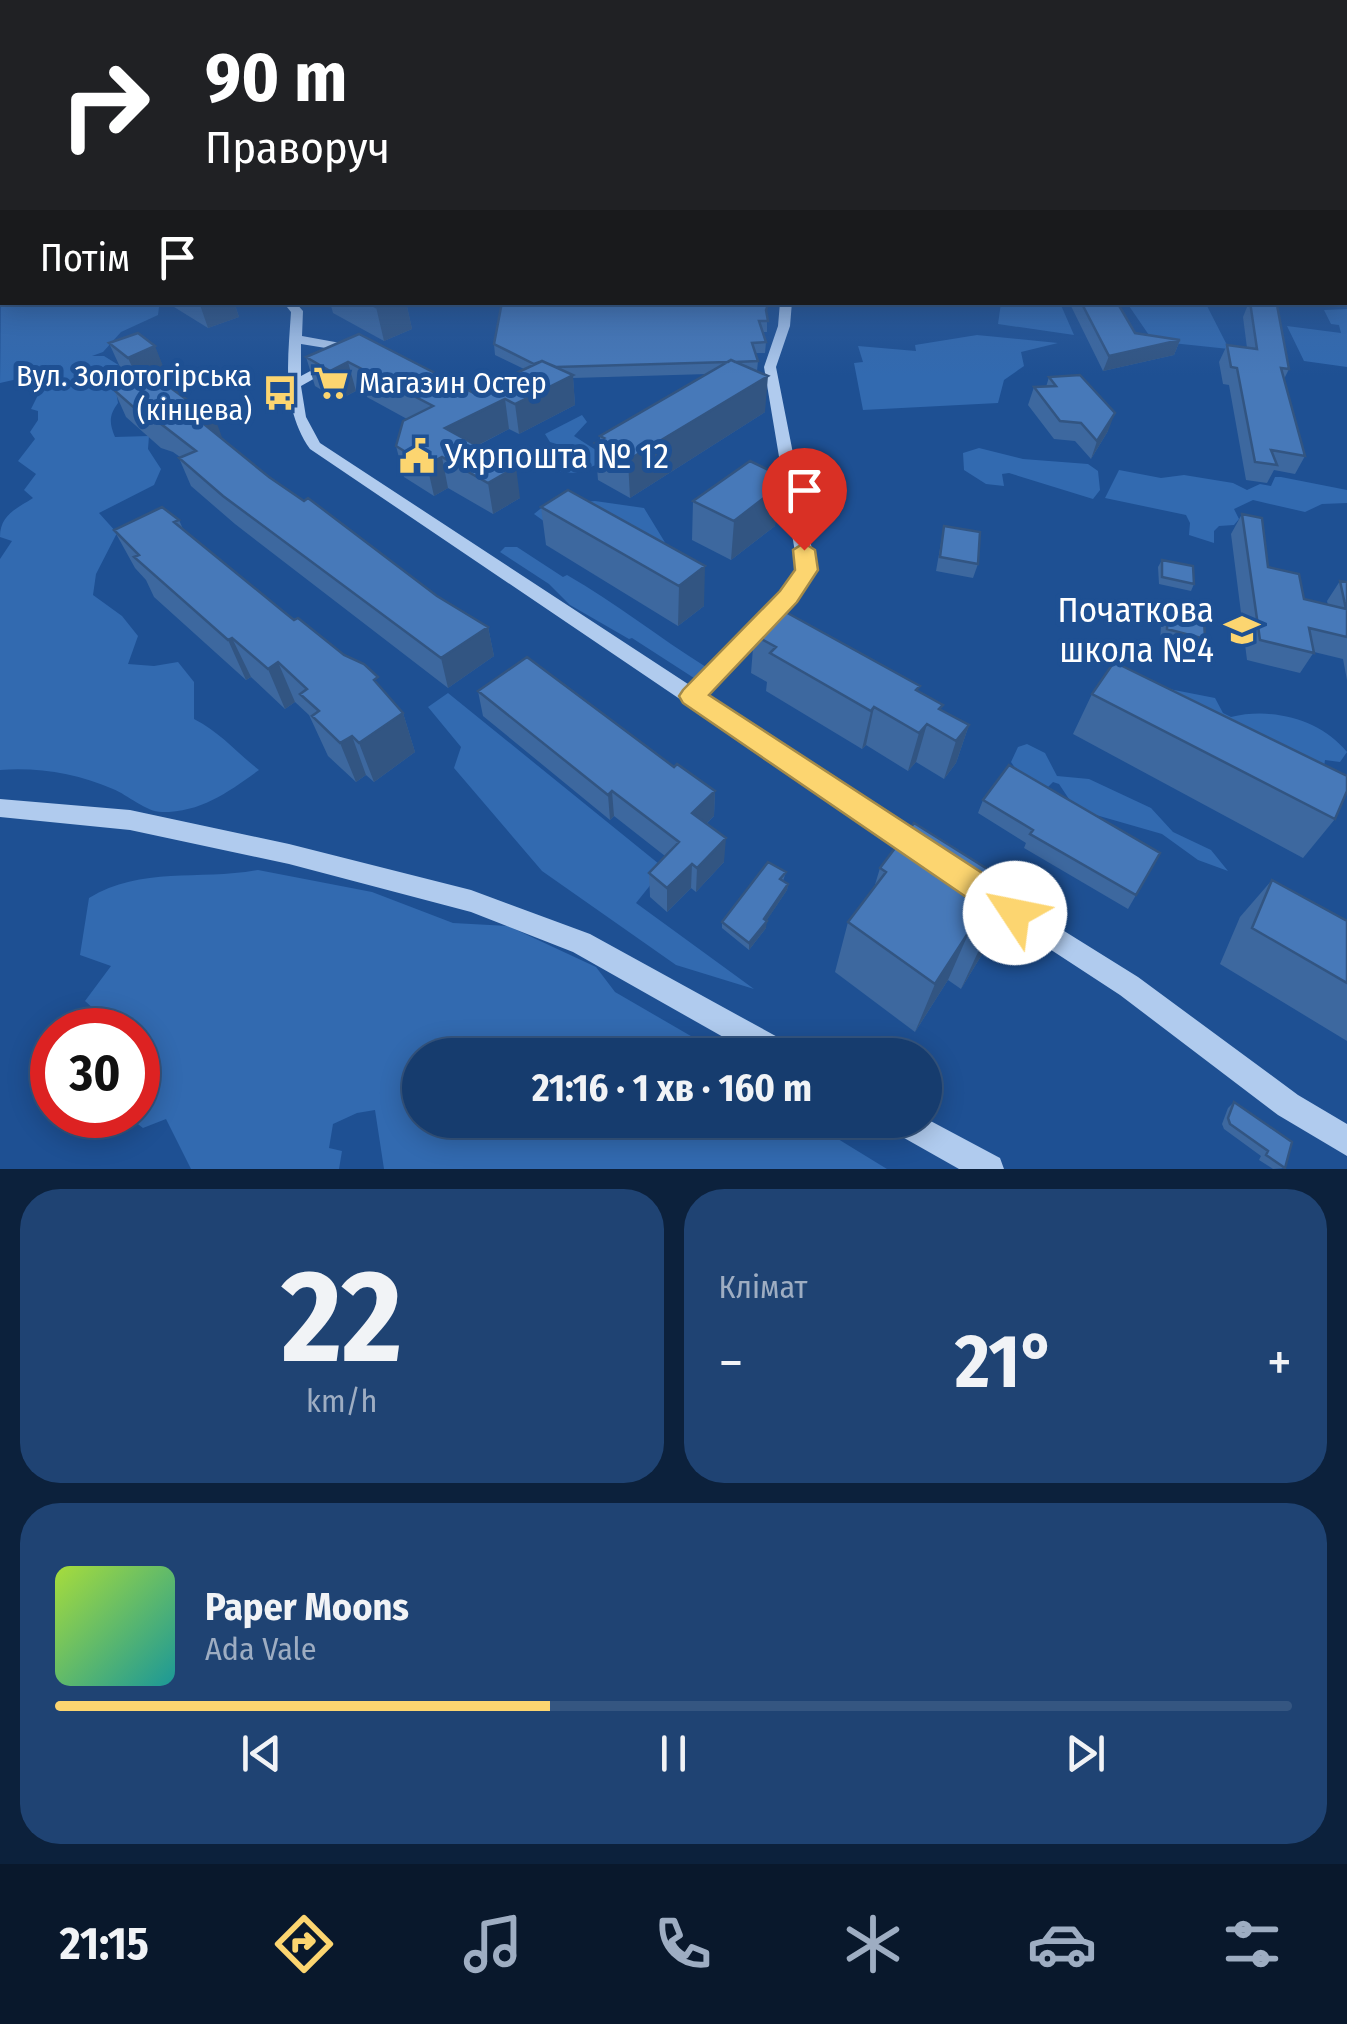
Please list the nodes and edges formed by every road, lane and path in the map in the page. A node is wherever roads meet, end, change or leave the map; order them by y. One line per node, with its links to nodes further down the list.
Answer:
1 (291, 305): 3 (street)
2 (786, 305): 5 (street)
3 (296, 340): 4 (street); 4 (street)
4 (296, 384): 5 (street)
5 (692, 696): 7 (street)
6 (0, 808): 9 (street)
7 (943, 864)
8 (976, 886): 11 (street)
9 (752, 1038)
10 (933, 1138): 12 (street)
11 (1347, 1141)
12 (990, 1169)

